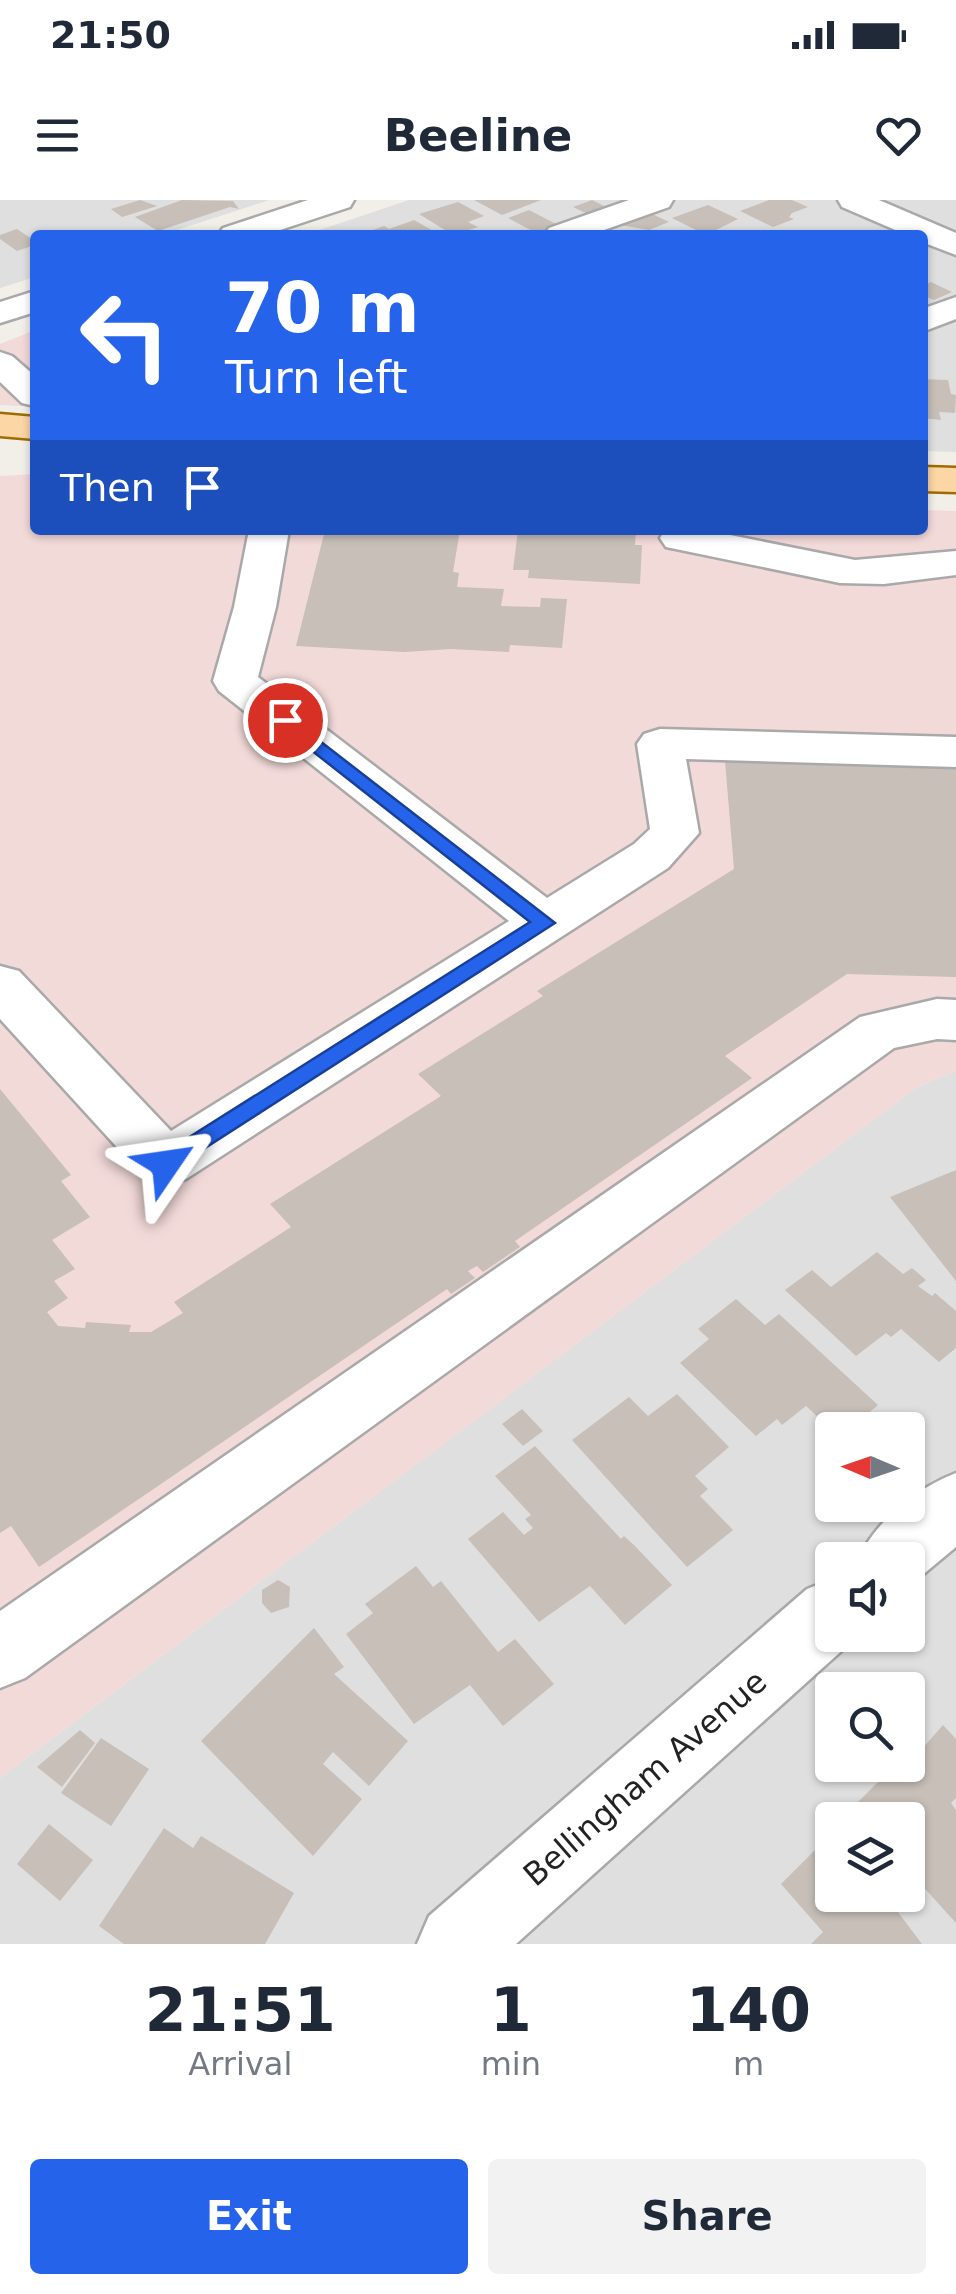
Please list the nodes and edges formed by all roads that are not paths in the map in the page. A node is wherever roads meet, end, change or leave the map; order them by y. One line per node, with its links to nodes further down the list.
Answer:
1 (658, 200): 5 (street)
2 (325, 202): 4 (street)
3 (852, 214): 6 (street)
4 (248, 230)
5 (574, 230)
6 (921, 230)
7 (928, 233): 8 (street)
8 (956, 246)
9 (30, 303): 11 (street)
10 (956, 307): 12 (street)
11 (0, 312)
12 (928, 319)
13 (0, 363): 14 (street)
14 (30, 391)
15 (0, 425): 16 (main road)
16 (30, 428)
17 (30, 460): 18 (main road)
18 (0, 461)
19 (928, 479): 20 (main road)
20 (956, 480)
21 (268, 535): 27 (street)
22 (857, 535): 25 (street)
23 (680, 538): 25 (street)
24 (956, 563): 25 (street)
25 (860, 572)
26 (956, 752): 27 (street)
27 (545, 923): 28 (street)
28 (0, 985)
29 (956, 1020): 33 (street)
30 (956, 1504): 31 (street)
31 (913, 1542)
32 (815, 1628): 34 (street, Bellingham Avenue)
33 (0, 1653)
34 (457, 1944)

